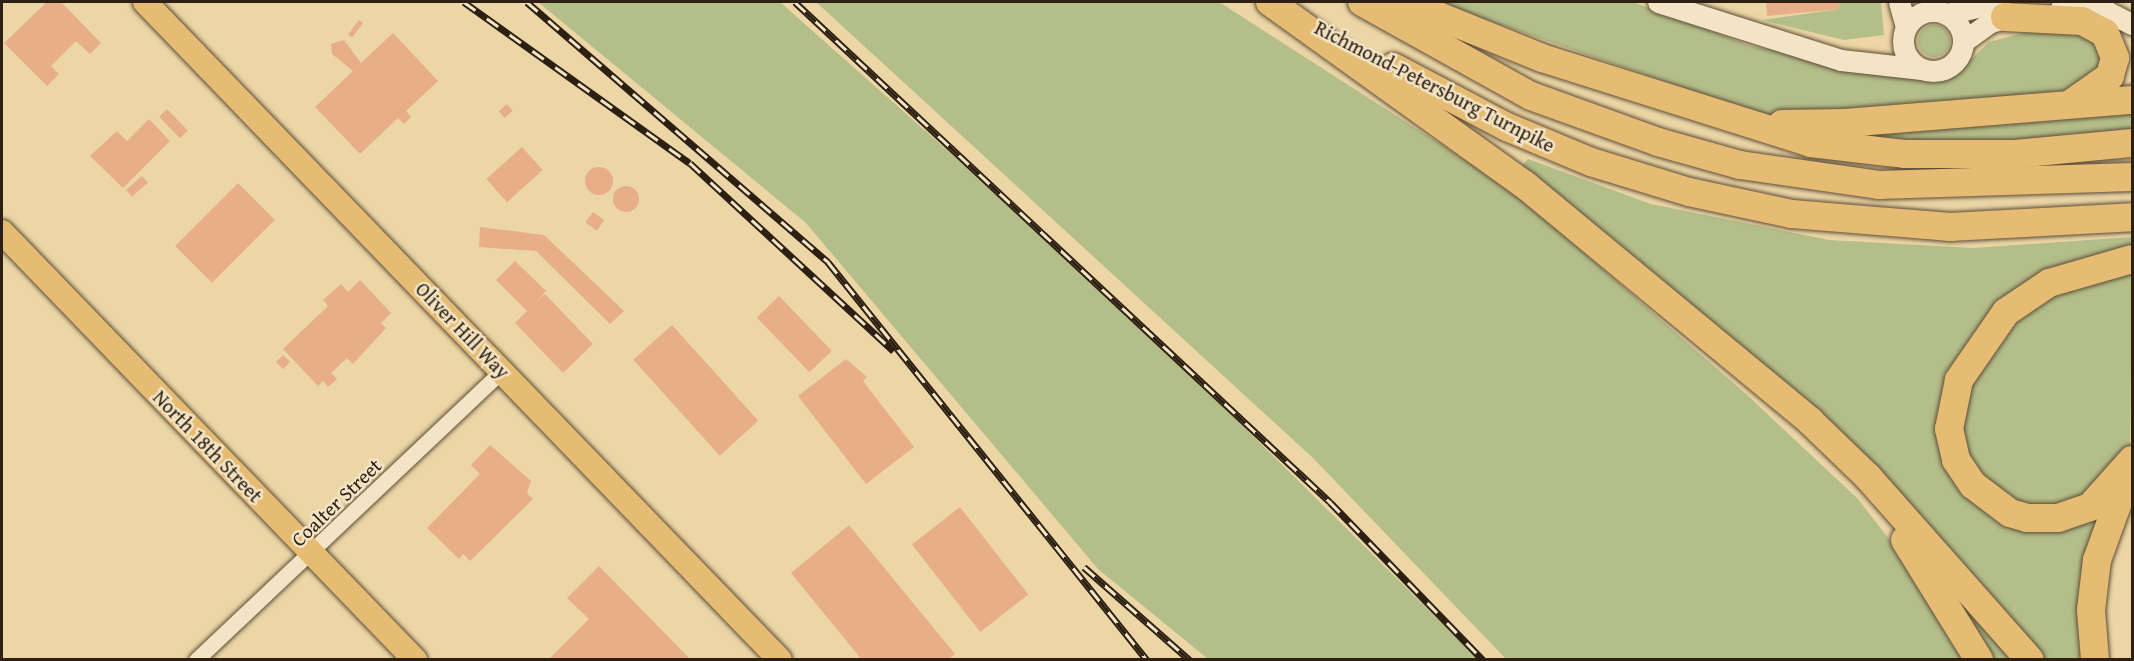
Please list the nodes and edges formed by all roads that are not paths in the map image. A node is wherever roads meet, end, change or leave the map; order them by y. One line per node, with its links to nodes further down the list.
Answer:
1 (145, 2): 22 (main road, Oliver Hill Way)
2 (1271, 2): 19 (highway, Richmond-Petersburg Turnpike); 23 (highway)
3 (1362, 2): 18 (highway, Richmond-Petersburg Turnpike)
4 (1404, 2): 16 (highway)
5 (1658, 2): 12 (street)
6 (1899, 2): 10 (street)
7 (1933, 9): 8 (street); 10 (street); 11 (street)
8 (2002, 9): 9 (street); 11 (street); 15 (highway)
9 (2133, 24)
10 (1905, 34): 12 (street); 13 (street)
11 (1964, 41): 13 (street)
12 (1822, 52): 13 (street)
13 (1921, 69)
14 (2133, 100): 15 (highway)
15 (2064, 107): 16 (highway)
16 (1718, 117): 17 (highway)
17 (2133, 143)
18 (2133, 177)
19 (2133, 217)
20 (2, 232): 26 (main road, North 18th Street)
21 (2133, 259): 24 (highway)
22 (502, 371): 26 (street, Coalter Street); 29 (main road, Oliver Hill Way)
23 (1810, 422): 30 (highway); 31 (highway)
24 (2133, 460)
25 (2133, 467): 32 (highway)
26 (313, 554): 27 (street, Coalter Street); 28 (main road, North 18th Street)
27 (196, 660)
28 (415, 660)
29 (780, 660)
30 (1979, 660)
31 (2030, 660)
32 (2095, 660)

